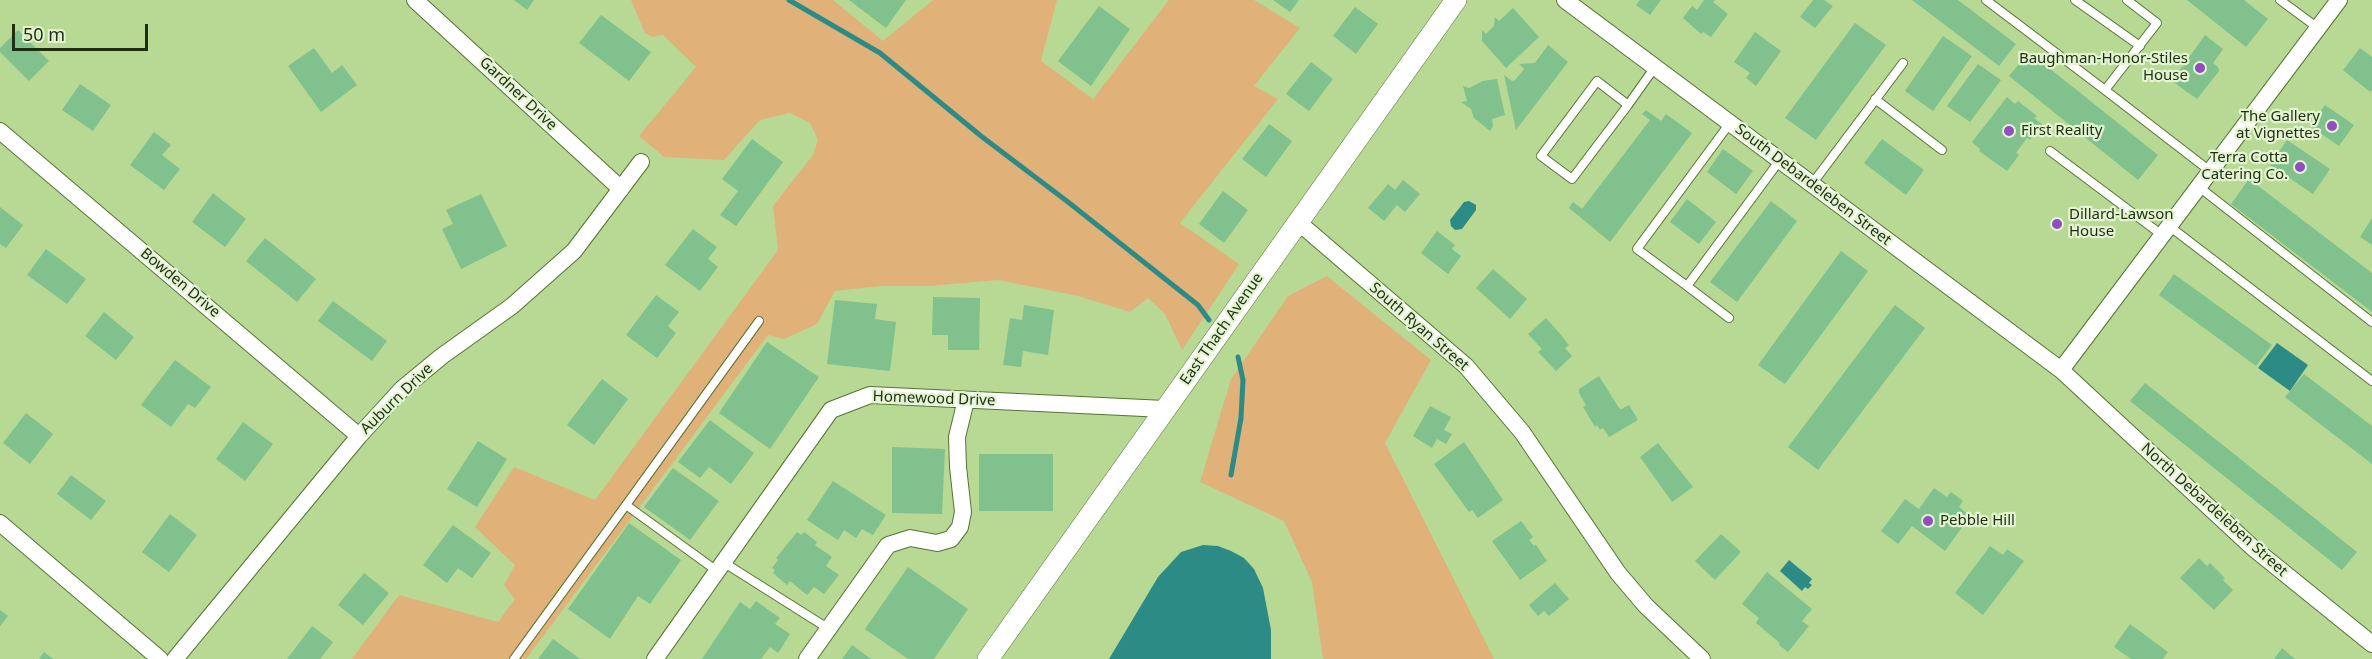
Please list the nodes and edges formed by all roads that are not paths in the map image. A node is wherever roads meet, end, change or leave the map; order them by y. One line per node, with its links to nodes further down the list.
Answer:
1 (415, 0): 25 (street, Gardner Drive)
2 (1455, 0): 26 (street, East Thach Avenue)
3 (1565, 0): 12 (street, South Debardeleben Street)
4 (1986, 0): 13 (lane)
5 (2075, 0): 10 (lane)
6 (2127, 0): 10 (lane)
7 (2280, 0): 9 (lane)
8 (2339, 0): 9 (street)
9 (2318, 28): 22 (street)
10 (2140, 46): 13 (lane)
11 (1903, 63): 14 (lane)
12 (1655, 67): 15 (lane); 16 (street, South Debardeleben Street)
13 (2105, 90): 22 (lane)
14 (1875, 99): 18 (lane); 23 (lane)
15 (1628, 105): 15 (lane)
16 (1730, 123): 20 (street, South Debardeleben Street); 28 (lane)
17 (0, 131): 36 (street, Bowden Drive)
18 (1942, 150)
19 (2050, 151): 27 (lane)
20 (1780, 160): 23 (street, South Debardeleben Street); 28 (lane)
21 (641, 162): 25 (street, Auburn Drive)
22 (2210, 171): 24 (street)
23 (1812, 184): 32 (street, South Debardeleben Street)
24 (2199, 187): 27 (street); 31 (lane)
25 (621, 189): 36 (street, Auburn Drive)
26 (1298, 222): 35 (street, East Thach Avenue); 48 (street, South Ryan Street)
27 (2166, 231): 32 (street); 33 (lane)
28 (1688, 286): 29 (lane)
29 (1729, 318)
30 (759, 321): 37 (lane)
31 (2372, 322)
32 (2061, 370): 41 (street, North Debardeleben Street)
33 (2372, 381)
34 (966, 400): 35 (street, Homewood Drive); 39 (street, Homewood Drive); 40 (street)
35 (1165, 409): 47 (street, East Thach Avenue)
36 (358, 435): 43 (street, Auburn Drive)
37 (626, 505): 39 (lane); 44 (lane)
38 (0, 524): 42 (street)
39 (720, 566): 40 (lane); 45 (street, Homewood Drive)
40 (829, 629): 46 (street)
41 (2372, 644)
42 (160, 659)
43 (175, 659)
44 (514, 659)
45 (655, 659)
46 (807, 659)
47 (988, 659)
48 (1702, 659)

